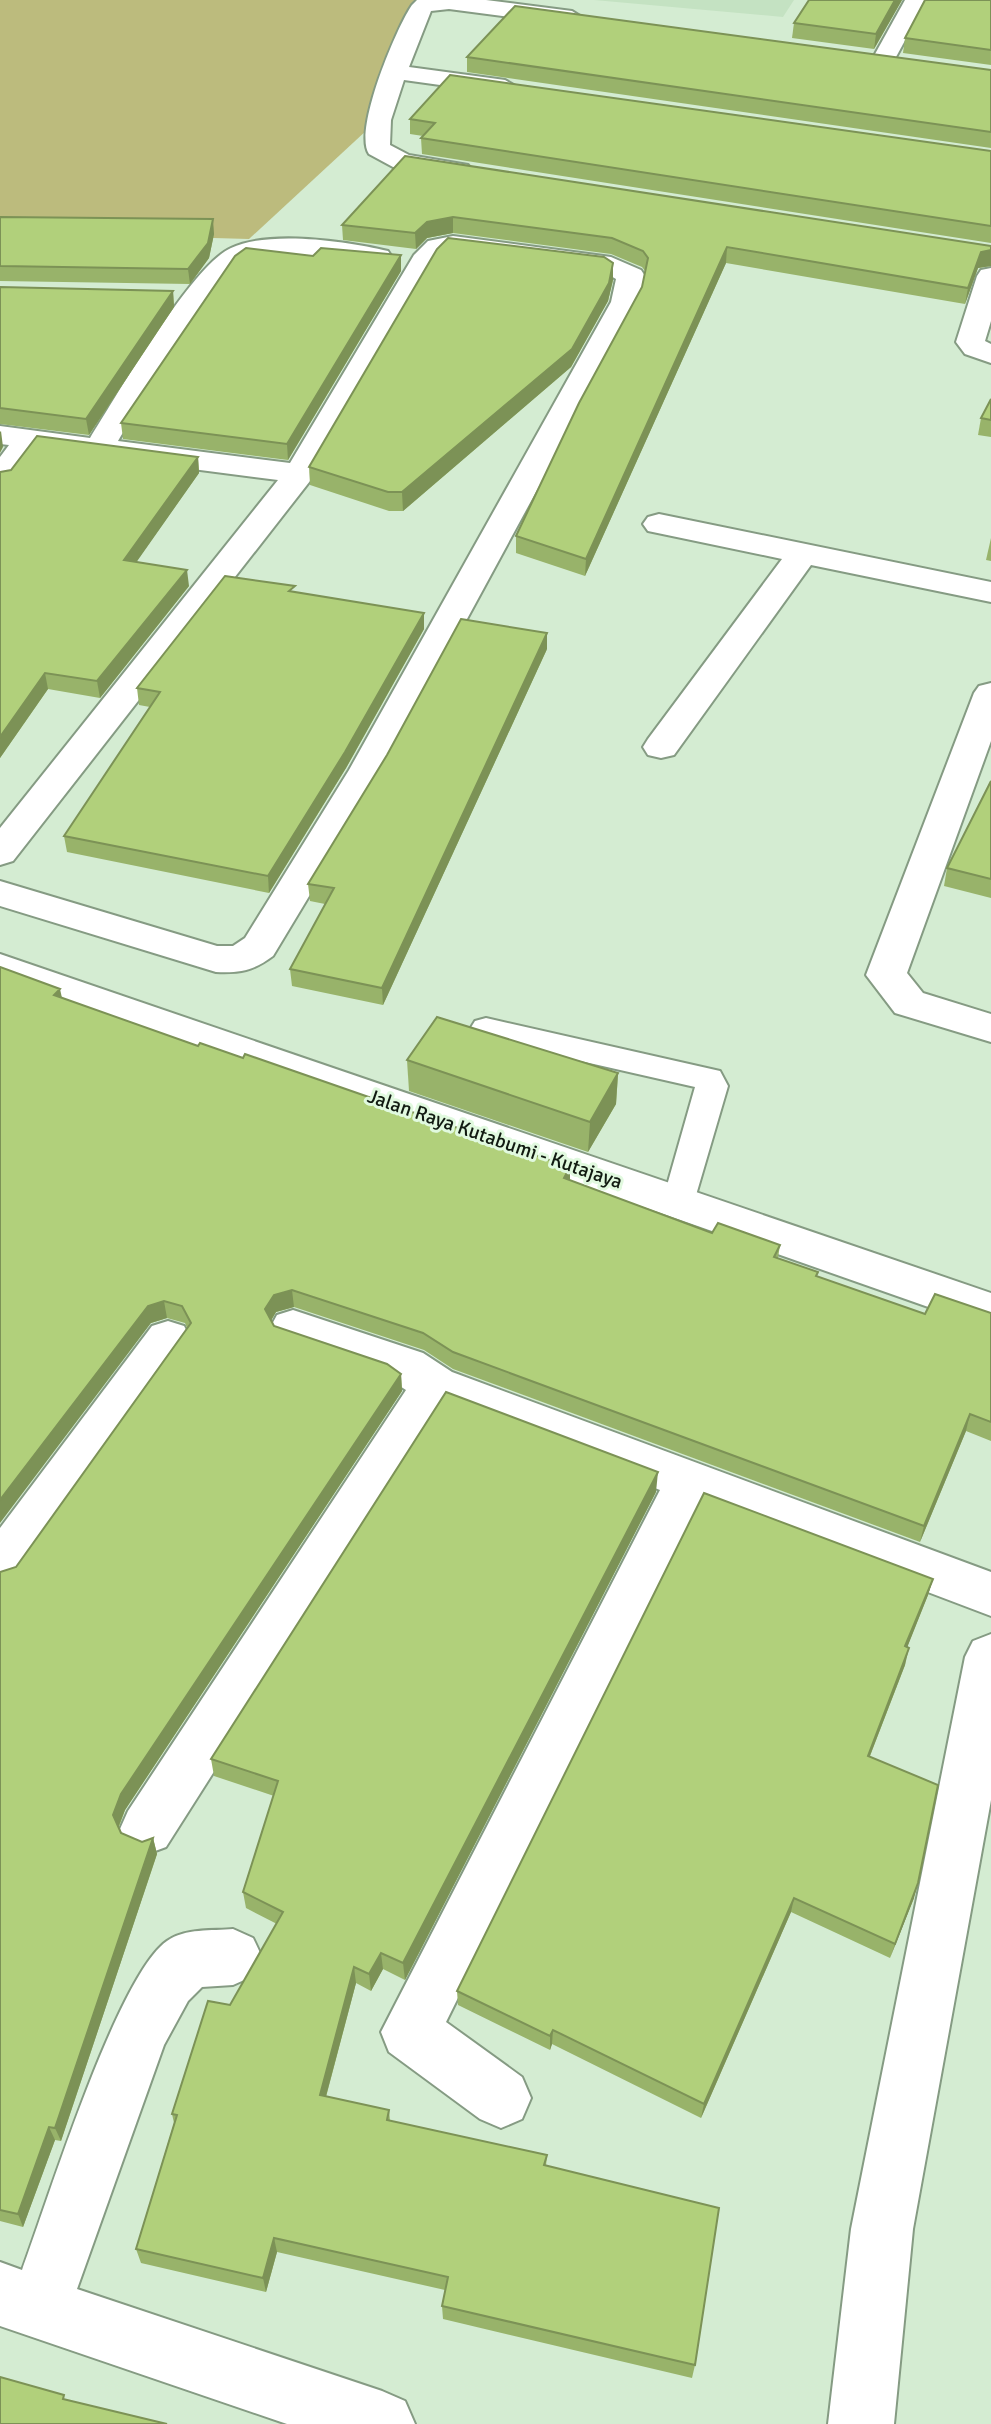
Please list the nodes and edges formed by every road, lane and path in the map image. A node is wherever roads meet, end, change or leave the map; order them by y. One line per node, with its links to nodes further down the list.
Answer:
1 (916, 0): 3 (street)
2 (599, 22): 4 (street)
3 (913, 66)
4 (396, 72): 5 (street); 6 (street)
5 (532, 91)
6 (479, 173)
7 (424, 261): 10 (street); 14 (street); 22 (street)
8 (991, 276): 11 (street)
9 (168, 295): 10 (street)
10 (199, 296): 13 (street)
11 (991, 354)
12 (15, 437): 13 (street); 15 (street)
13 (99, 447): 14 (street)
14 (299, 474): 21 (street)
15 (0, 477)
16 (659, 524): 17 (street)
17 (802, 555): 18 (street); 20 (street)
18 (991, 592)
19 (991, 693): 24 (street)
20 (661, 747)
21 (0, 853)
22 (0, 893)
23 (0, 967): 26 (street, Jalan Raya Kutabumi - Kutajaya)
24 (991, 1028)
25 (486, 1029): 26 (lane)
26 (679, 1203): 27 (street, Jalan Raya Kutabumi - Kutajaya)
27 (991, 1311)
28 (293, 1328): 30 (street)
29 (168, 1339): 32 (street)
30 (435, 1385): 31 (street); 35 (street)
31 (689, 1481): 33 (street); 37 (street)
32 (0, 1567)
33 (991, 1594)
34 (991, 1657): 40 (street)
35 (147, 1829)
36 (233, 1957): 38 (street)
37 (501, 2098)
38 (20, 2300): 39 (street)
39 (382, 2424)
40 (861, 2424)

